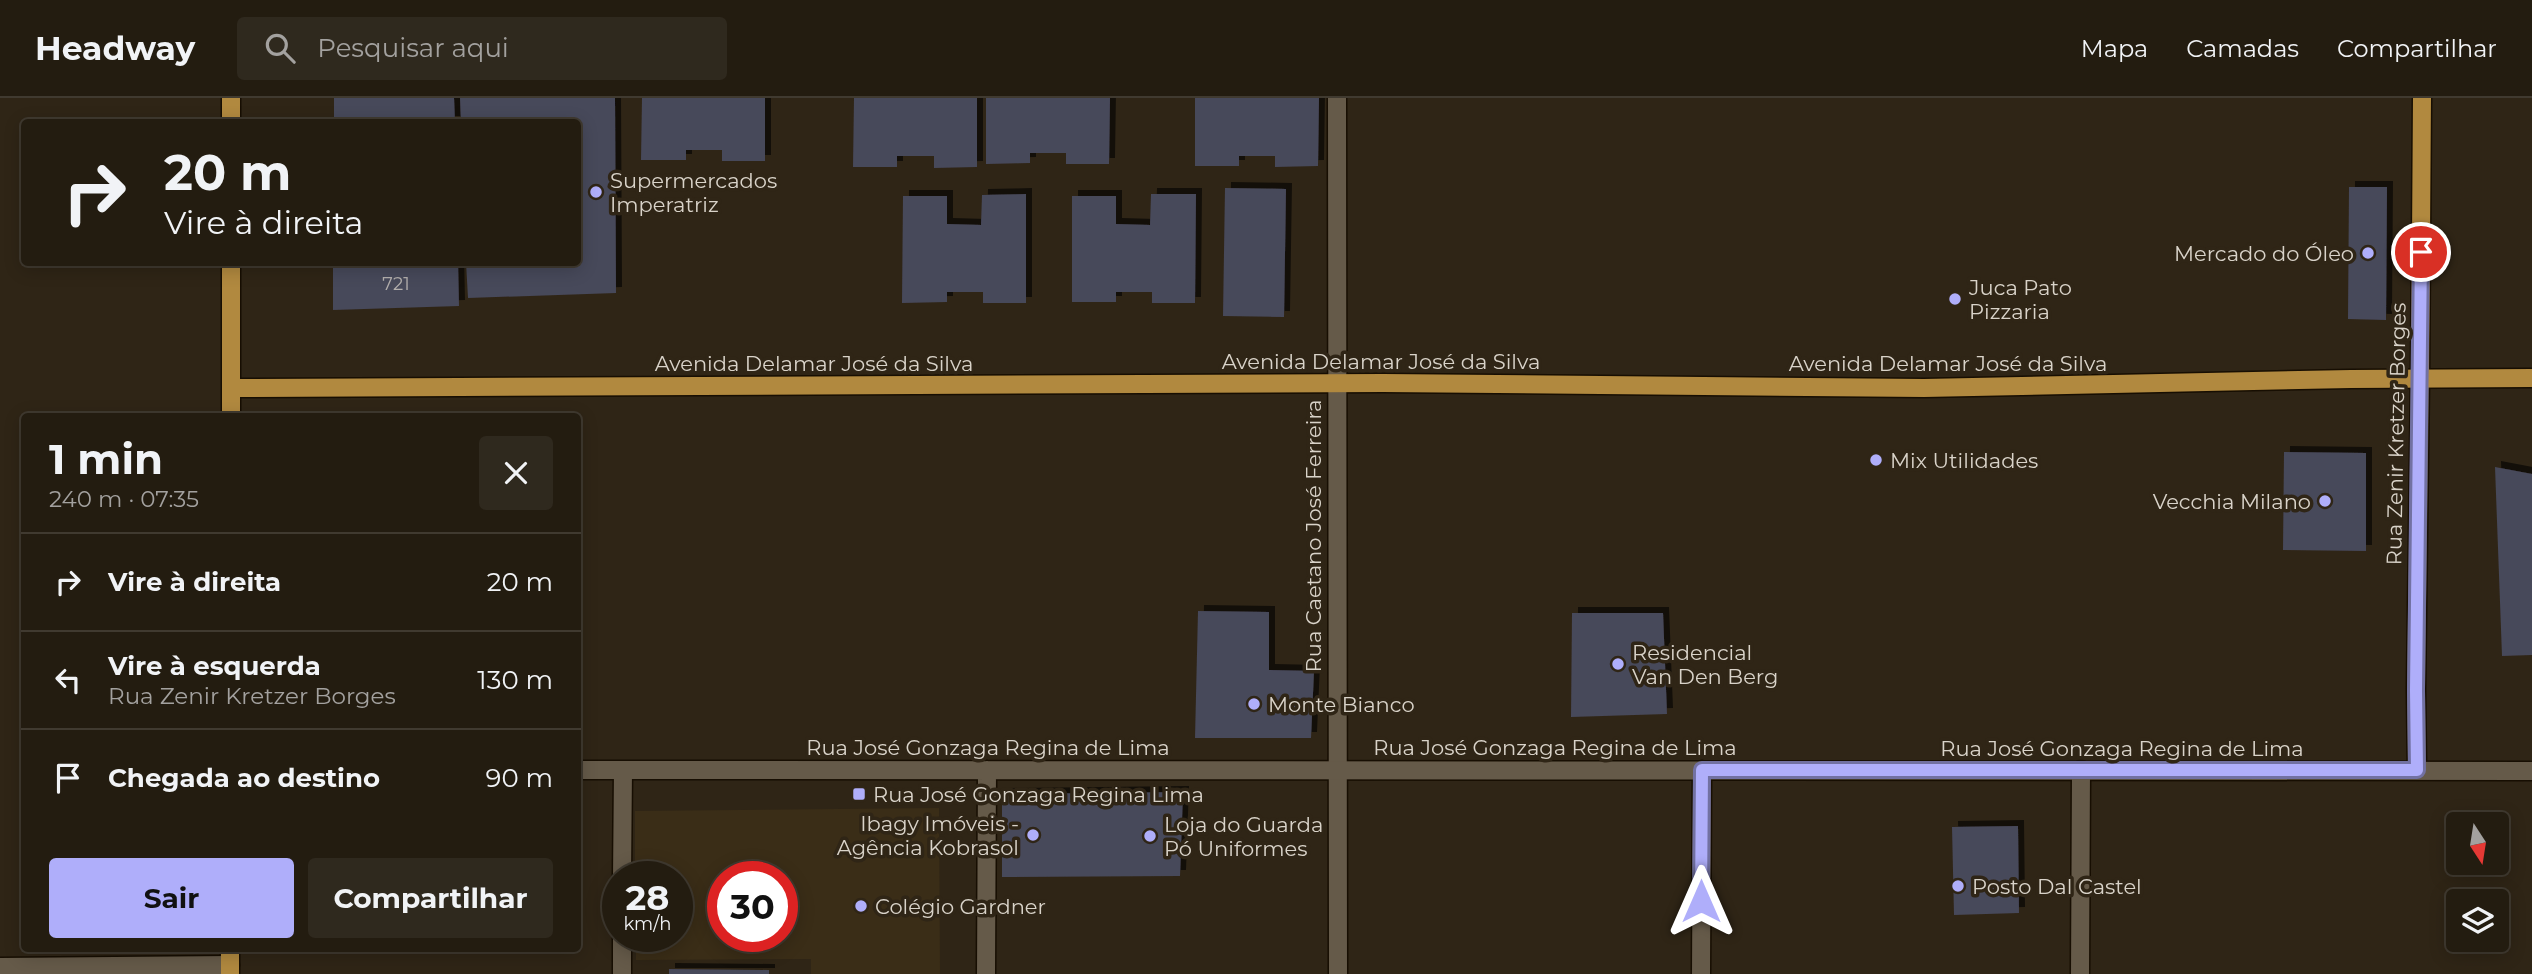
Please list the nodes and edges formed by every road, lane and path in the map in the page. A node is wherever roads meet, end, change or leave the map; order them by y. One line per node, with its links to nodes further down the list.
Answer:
1 (231, 98): 4 (main road)
2 (1336, 98): 8 (street, Rua Caetano José Ferreira)
3 (2422, 98): 6 (main road, Rua Zenir Kretzer Borges)
4 (231, 119)
5 (231, 266): 9 (main road)
6 (2420, 378): 7 (main road, Avenida Delamar José da Silva); 8 (main road, Avenida Delamar José da Silva); 17 (street, Rua Zenir Kretzer Borges)
7 (2532, 378)
8 (1336, 383): 9 (main road, Avenida Delamar José da Silva); 14 (street, Rua Caetano José Ferreira)
9 (231, 388): 10 (main road)
10 (230, 413)
11 (581, 770): 12 (street, Rua José Gonzaga Regina de Lima)
12 (623, 770): 13 (street, Rua José Gonzaga Regina de Lima); 19 (street)
13 (987, 770): 14 (street, Rua José Gonzaga Regina de Lima); 24 (street)
14 (1337, 770): 15 (street, Rua José Gonzaga Regina de Lima); 25 (street, Rua Caetano José Ferreira)
15 (1702, 770): 16 (street, Rua José Gonzaga Regina de Lima); 26 (street)
16 (2081, 770): 17 (street, Rua José Gonzaga Regina de Lima); 27 (street)
17 (2417, 770): 18 (street, Rua José Gonzaga Regina de Lima)
18 (2532, 771)
19 (622, 861)
20 (622, 952): 23 (street)
21 (230, 963): 22 (street)
22 (0, 967)
23 (622, 974)
24 (986, 974)
25 (1338, 974)
26 (1701, 974)
27 (2080, 974)

